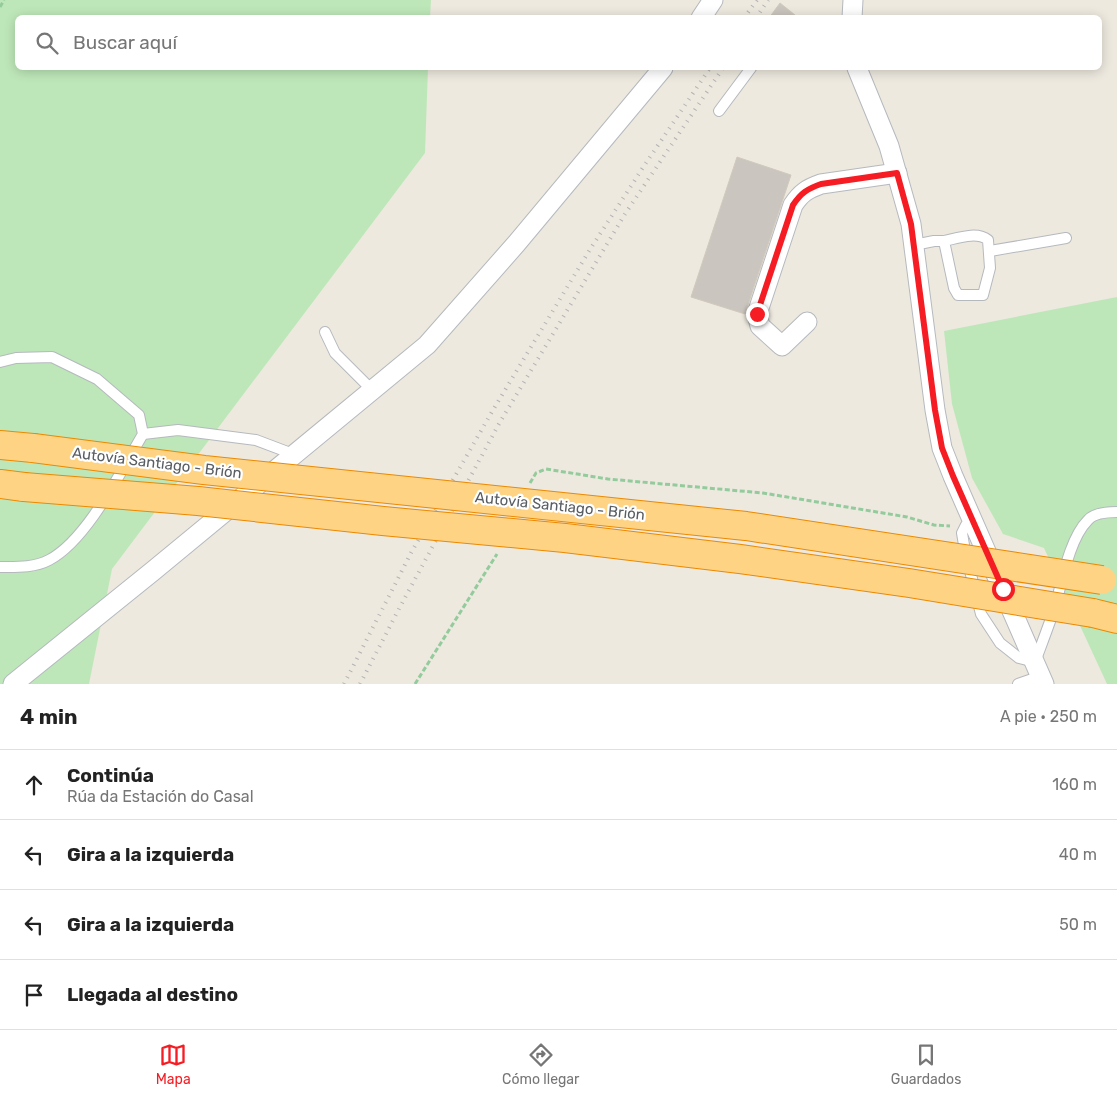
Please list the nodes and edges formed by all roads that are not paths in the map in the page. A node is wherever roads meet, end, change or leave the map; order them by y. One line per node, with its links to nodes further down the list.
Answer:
1 (713, 0): 3 (street)
2 (853, 0): 4 (street)
3 (703, 15)
4 (852, 15)
5 (661, 70): 17 (street)
6 (750, 70): 8 (lane)
7 (859, 70): 9 (street)
8 (719, 111)
9 (897, 173): 12 (street); 14 (street)
10 (1066, 238): 13 (lane)
11 (944, 240): 12 (lane); 13 (lane); 13 (lane)
12 (914, 245): 23 (street)
13 (990, 252)
14 (807, 322)
15 (325, 332): 17 (lane)
16 (0, 362): 18 (lane)
17 (367, 385): 20 (street)
18 (143, 434): 20 (lane); 24 (lane)
19 (0, 445): 25 (highway, Autovía Santiago - Brión, bridge)
20 (293, 454): 28 (street)
21 (12, 486): 26 (highway, bridge)
22 (1117, 512): 27 (lane)
23 (972, 520): 27 (street); 27 (lane)
24 (0, 567)
25 (1109, 582)
26 (1105, 616)
27 (1040, 674): 29 (lane)
28 (13, 684)
29 (1018, 684)

